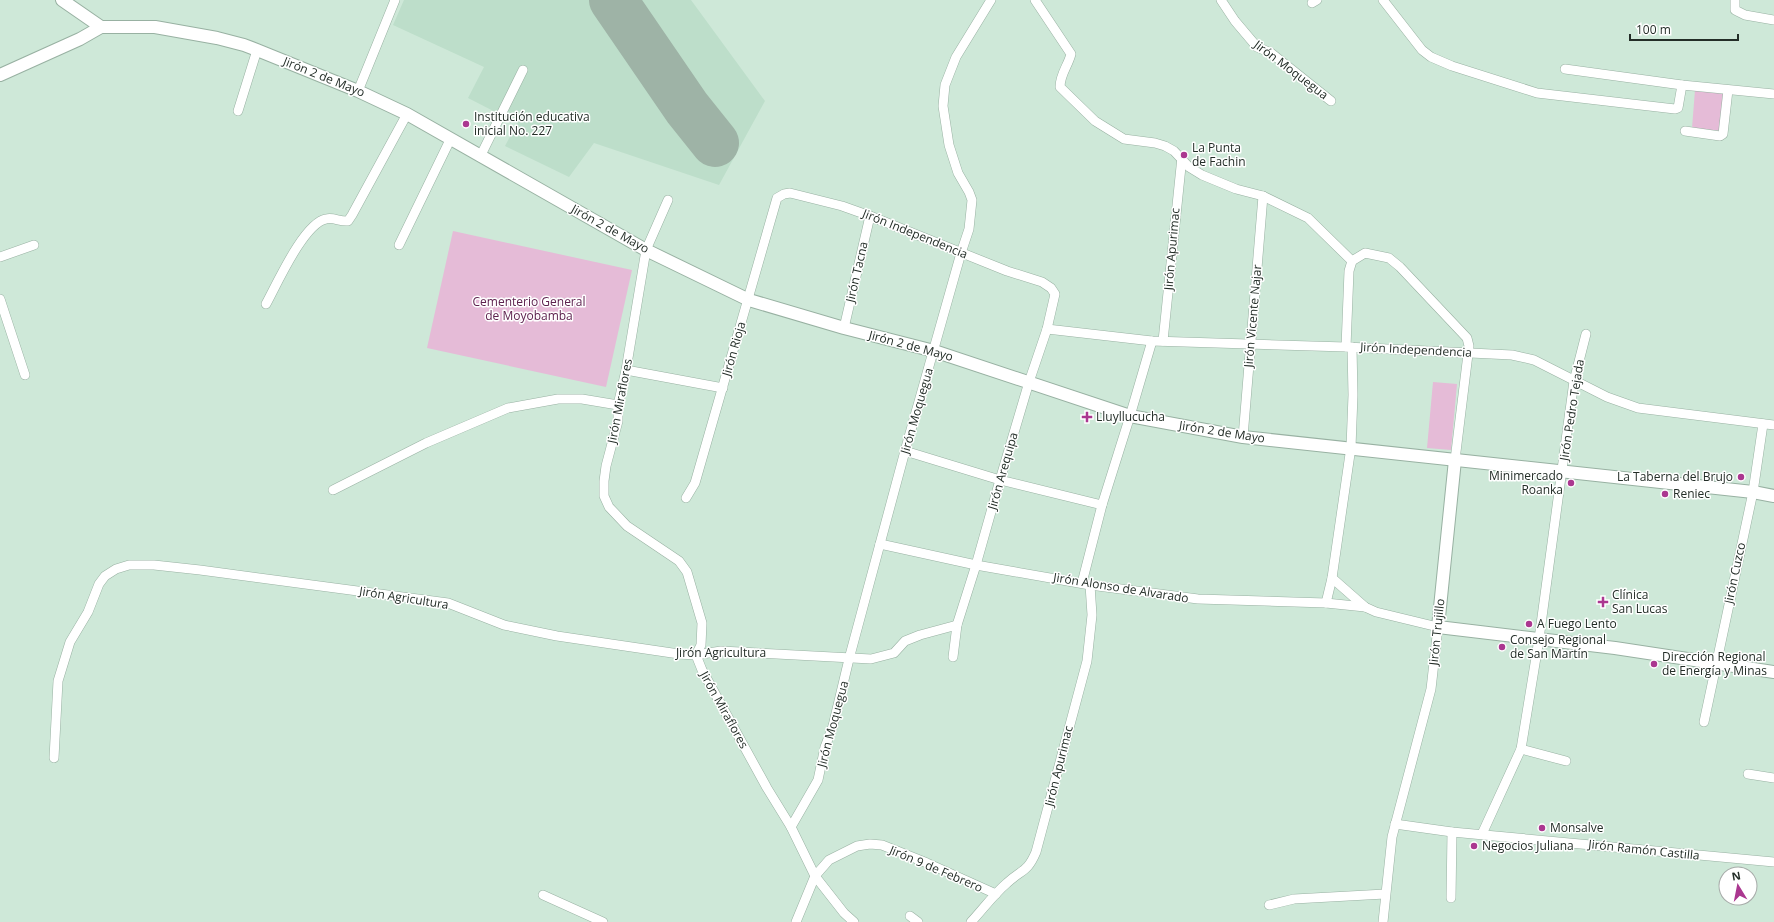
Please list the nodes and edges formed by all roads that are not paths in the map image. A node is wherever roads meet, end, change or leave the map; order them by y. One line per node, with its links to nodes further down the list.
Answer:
1 (62, 0): 9 (main road)
2 (395, 0): 15 (street)
3 (991, 0): 32 (street, Jirón Moquegua)
4 (1035, 0): 24 (street)
5 (1221, 0): 18 (street, Jirón Moquegua)
6 (1383, 0): 14 (street)
7 (1735, 0): 8 (street)
8 (1774, 20)
9 (101, 27): 10 (main road, Jirón 2 de Mayo); 13 (main road)
10 (257, 50): 15 (main road, Jirón 2 de Mayo); 19 (street)
11 (1565, 69): 14 (street)
12 (523, 70): 23 (street)
13 (0, 75)
14 (1682, 85): 16 (street)
15 (358, 90): 20 (main road, Jirón 2 de Mayo)
16 (1728, 90): 17 (street); 21 (street)
17 (1774, 94)
18 (1331, 101)
19 (238, 111)
20 (407, 114): 22 (main road, Jirón 2 de Mayo); 38 (street)
21 (1684, 131)
22 (450, 140): 23 (main road, Jirón 2 de Mayo); 30 (street)
23 (480, 157): 31 (main road, Jirón 2 de Mayo)
24 (1182, 158): 25 (street); 43 (street, Jirón Apurimac)
25 (1263, 196): 34 (street); 44 (street, Jirón Vicente Najar)
26 (777, 198): 28 (street, Jirón Independencia); 37 (street, Jirón Rioja)
27 (668, 200): 31 (street, Jirón Miraflores)
28 (870, 216): 32 (street, Jirón Independencia); 39 (street, Jirón Tacna)
29 (34, 245): 33 (street)
30 (399, 245)
31 (646, 250): 37 (main road, Jirón 2 de Mayo); 48 (street, Jirón Miraflores)
32 (961, 253): 35 (street, Jirón Independencia); 46 (street, Jirón Moquegua)
33 (0, 256)
34 (1352, 261): 45 (street); 47 (street, Jirón Trujillo)
35 (1051, 288): 40 (street, Jirón Arequipa)
36 (0, 299): 49 (street)
37 (749, 300): 39 (main road, Jirón 2 de Mayo); 52 (street, Jirón Rioja)
38 (266, 304)
39 (844, 328): 46 (main road, Jirón 2 de Mayo)
40 (1047, 329): 42 (street, Jirón Independencia); 51 (street, Jirón Arequipa)
41 (1586, 334): 50 (street, Jirón Pedro Tejada)
42 (1152, 341): 43 (street, Jirón Independencia); 54 (street, Jirón Apurimac)
43 (1163, 341): 44 (street, Jirón Independencia)
44 (1250, 344): 45 (street, Jirón Independencia); 57 (street, Jirón Vicente Najar)
45 (1349, 347): 47 (street, Jirón Independencia); 58 (street)
46 (934, 351): 51 (main road, Jirón 2 de Mayo); 59 (street, Jirón Moquegua)
47 (1468, 353): 50 (street, Jirón Independencia); 60 (street, Jirón Trujillo)
48 (626, 370): 52 (street); 53 (street, Jirón Miraflores)
49 (25, 374)
50 (1574, 381): 55 (street, Jirón Independencia); 61 (street, Jirón Pedro Tejada)
51 (1029, 382): 54 (main road, Jirón 2 de Mayo); 62 (street, Jirón Arequipa)
52 (723, 388): 66 (street, Jirón Rioja)
53 (618, 405): 63 (street); 77 (street, Jirón Miraflores)
54 (1130, 416): 57 (main road, Jirón 2 de Mayo); 67 (street, Jirón Apurimac)
55 (1763, 424): 56 (street, Jirón Independencia); 64 (street, Jirón Cuzco)
56 (1774, 425)
57 (1243, 437): 58 (main road, Jirón 2 de Mayo)
58 (1351, 447): 60 (main road, Jirón 2 de Mayo); 70 (street)
59 (905, 452): 62 (street); 68 (street, Jirón Moquegua)
60 (1455, 460): 61 (main road, Jirón 2 de Mayo); 75 (main road, Jirón Trujillo)
61 (1563, 470): 64 (main road, Jirón 2 de Mayo); 76 (street, Jirón Pedro Tejada)
62 (1000, 480): 67 (street); 69 (street, Jirón Arequipa)
63 (333, 490)
64 (1753, 492): 65 (main road, Jirón 2 de Mayo); 80 (street, Jirón Cuzco)
65 (1774, 496)
66 (686, 498)
67 (1102, 505): 71 (street, Jirón Apurimac)
68 (880, 544): 69 (street, Jirón Alonso de Alvarado); 79 (street, Jirón Moquegua)
69 (976, 565): 71 (street, Jirón Alonso de Alvarado); 74 (street, Jirón Arequipa)
70 (1332, 578): 72 (street); 73 (street, Jirón Alonso de Alvarado)
71 (1086, 584): 72 (street, Jirón Alonso de Alvarado); 94 (street, Jirón Apurimac)
72 (1326, 603): 73 (street, Jirón Alonso de Alvarado)
73 (1365, 607): 75 (street, Jirón Alonso de Alvarado)
74 (957, 626): 78 (street, Jirón Arequipa); 79 (street, Jirón Agricultura)
75 (1438, 627): 76 (main road, Jirón Alonso de Alvarado); 88 (street, Jirón Trujillo)
76 (1539, 638): 80 (main road, Jirón Alonso de Alvarado); 83 (street, Jirón Pedro Tejada)
77 (696, 655): 79 (street, Jirón Agricultura); 84 (street, Jirón Agricultura); 89 (street, Jirón Miraflores)
78 (953, 657)
79 (849, 658): 89 (street, Jirón Moquegua)
80 (1716, 662): 81 (main road, Jirón Alonso de Alvarado); 82 (street, Jirón Cuzco)
81 (1774, 672)
82 (1704, 722)
83 (1521, 750): 85 (street); 91 (street, Jirón Pedro Tejada)
84 (54, 758)
85 (1566, 761)
86 (1748, 774): 87 (street)
87 (1774, 778)
88 (1395, 824): 90 (street, Jirón Ramón Castilla); 95 (street, Jirón Trujillo)
89 (792, 827): 93 (street, Jirón Miraflores)
90 (1452, 832): 91 (street, Jirón Ramón Castilla); 97 (street)
91 (1482, 834): 92 (street, Jirón Ramón Castilla)
92 (1774, 862)
93 (816, 876): 94 (street, Jirón 9 de Febrero); 101 (street, Jirón 9 de Febrero); 102 (street, Jirón Miraflores)
94 (996, 894): 104 (street, Jirón Apurimac)
95 (1385, 894): 98 (street); 105 (street, Jirón Trujillo)
96 (543, 896): 100 (street)
97 (1451, 898)
98 (1269, 905)
99 (910, 916): 103 (street)
100 (602, 922)
101 (796, 922)
102 (854, 922)
103 (918, 922)
104 (971, 922)
105 (1383, 922)

